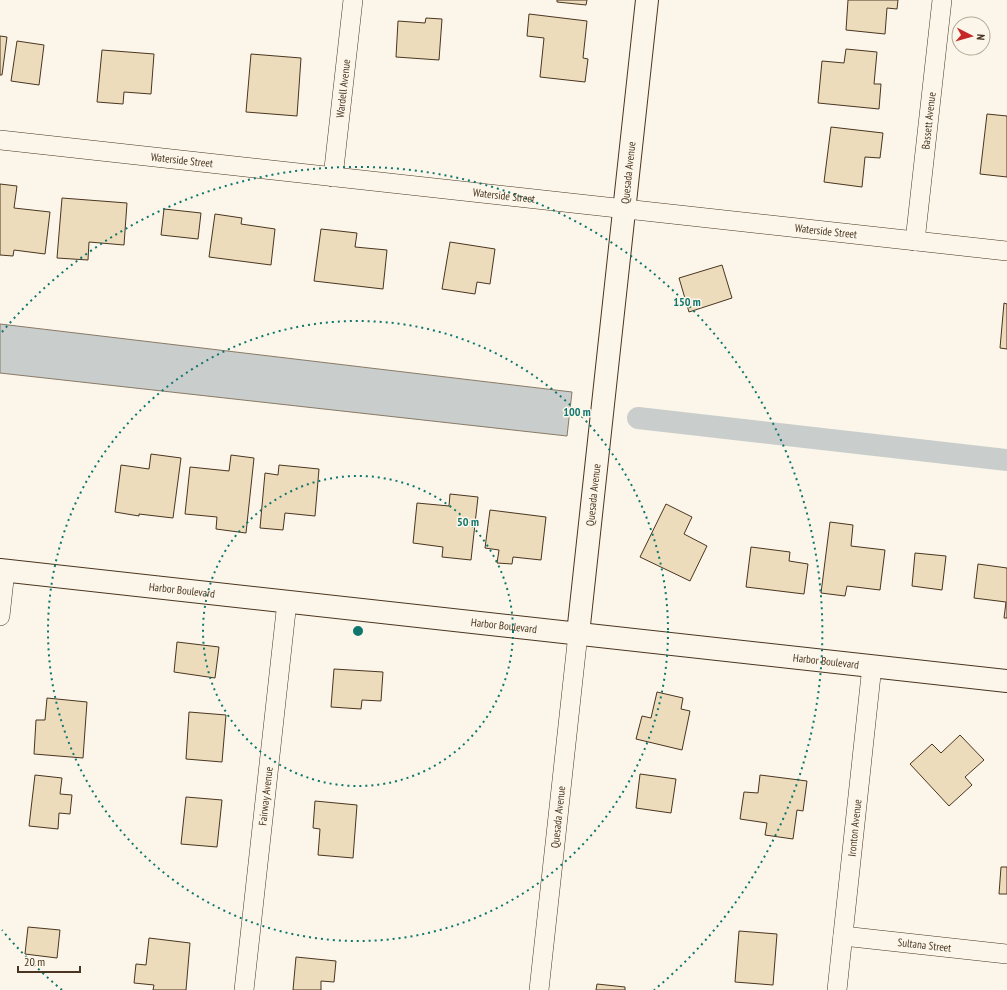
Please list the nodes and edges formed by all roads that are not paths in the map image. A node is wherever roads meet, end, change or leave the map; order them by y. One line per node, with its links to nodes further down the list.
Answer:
1 (353, 0): 5 (street, Wardell Avenue)
2 (647, 0): 6 (street, Quesada Avenue)
3 (942, 0): 7 (street, Bassett Avenue)
4 (0, 140): 5 (street, Waterside Street)
5 (333, 176): 6 (street, Waterside Street)
6 (624, 209): 7 (street, Waterside Street); 12 (street, Quesada Avenue)
7 (915, 241): 8 (street, Waterside Street)
8 (1007, 251)
9 (2, 570): 10 (street, Harbor Boulevard); 11 (street)
10 (287, 602): 12 (street, Harbor Boulevard); 17 (street, Fairway Avenue)
11 (0, 616)
12 (578, 634): 13 (street, Harbor Boulevard); 18 (street, Quesada Avenue)
13 (872, 666): 14 (street, Harbor Boulevard); 15 (street, Ironton Avenue)
14 (1007, 681)
15 (843, 936): 16 (street, Sultana Street); 19 (street, Ironton Avenue)
16 (1007, 954)
17 (244, 990)
18 (538, 990)
19 (837, 990)

